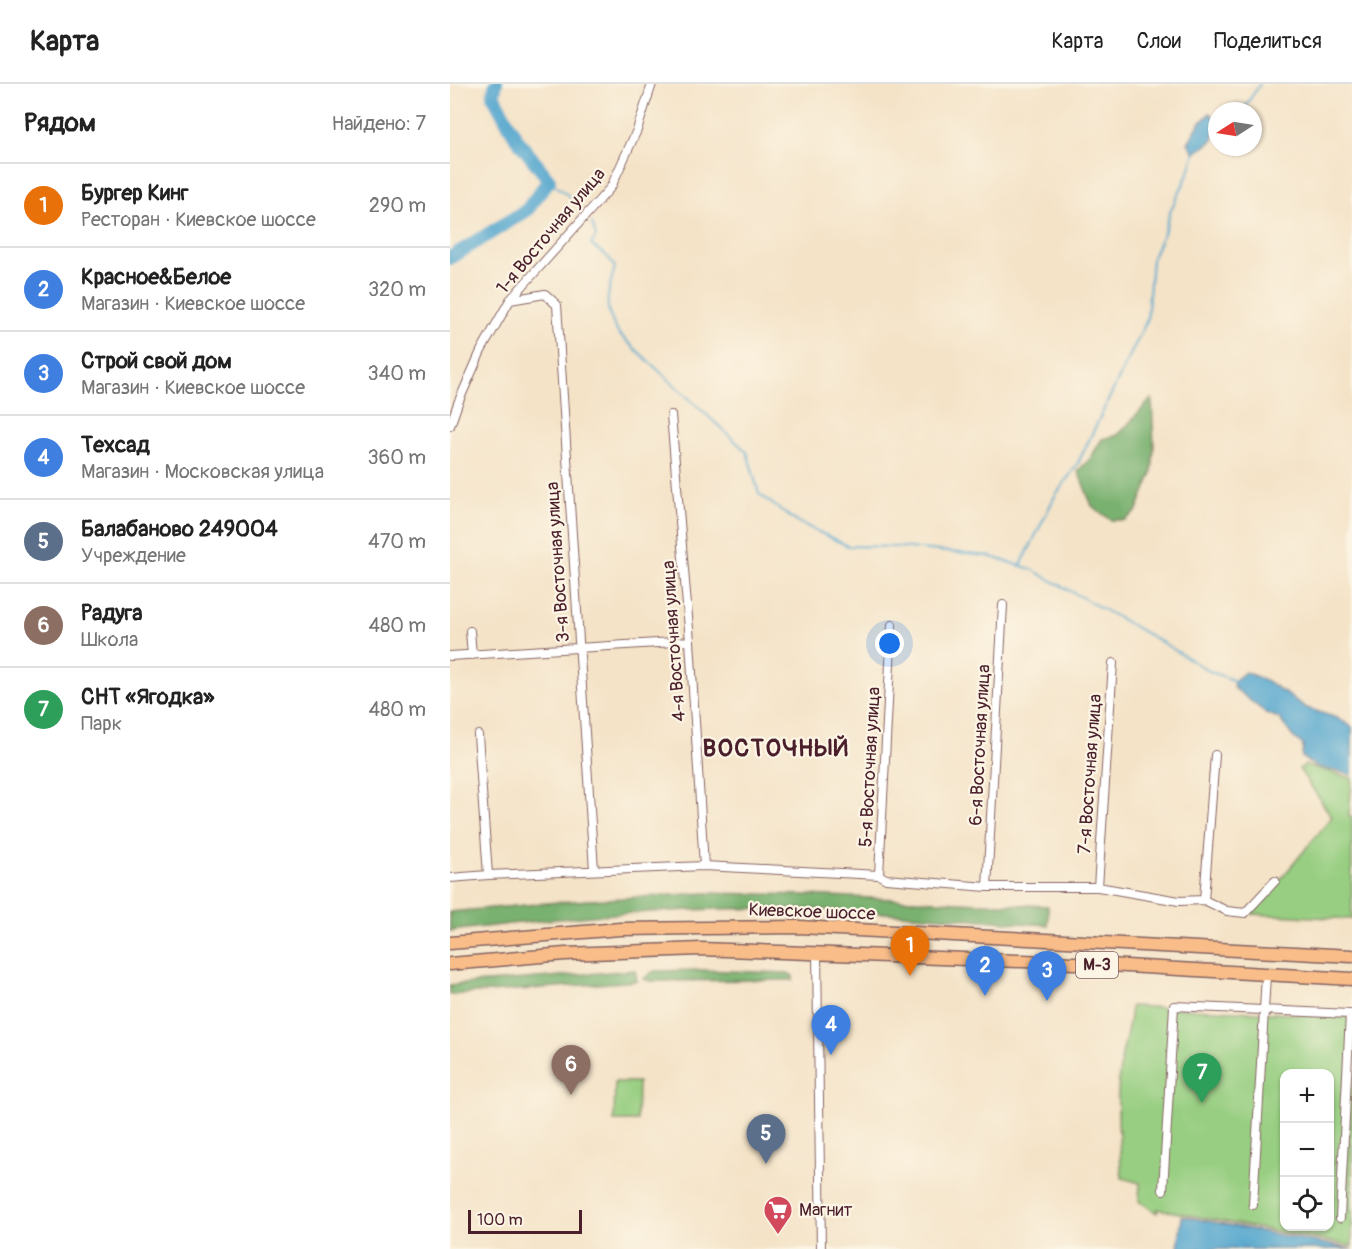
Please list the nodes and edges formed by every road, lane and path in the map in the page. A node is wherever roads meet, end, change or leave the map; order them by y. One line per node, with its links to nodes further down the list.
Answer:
1 (651, 84): 2 (street, 1-я Восточная улица)
2 (510, 300): 4 (street, 1-я Восточная улица); 9 (street, 3-я Восточная улица)
3 (671, 415): 8 (street, 4-я Восточная улица)
4 (450, 426)
5 (1003, 605): 21 (street, 6-я Восточная улица)
6 (892, 625): 18 (street, 5-я Восточная улица)
7 (470, 631): 10 (street)
8 (690, 642): 9 (street); 15 (street, 4-я Восточная улица)
9 (579, 648): 10 (street); 16 (street, 3-я Восточная улица)
10 (472, 655): 11 (street)
11 (450, 656)
12 (1113, 663): 22 (street, 7-я Восточная улица)
13 (478, 735): 17 (street)
14 (1215, 755): 23 (street)
15 (704, 866): 16 (street); 18 (street)
16 (594, 870): 17 (street)
17 (488, 875): 19 (street)
18 (879, 875): 21 (street)
19 (450, 878)
20 (1275, 881): 23 (street)
21 (987, 887): 22 (street)
22 (1098, 887): 23 (street)
23 (1204, 900)
24 (638, 929): 25 (highway, Киевское шоссе / М-3); 26 (highway); 28 (highway, Киевское шоссе / М-3)
25 (450, 943)
26 (640, 951): 27 (highway, М-3); 29 (highway, М-3)
27 (817, 952): 30 (highway, М-3); 37 (street)
28 (1352, 956)
29 (450, 964)
30 (1266, 975): 31 (highway, М-3); 32 (street)
31 (1352, 979)
32 (1264, 1009): 33 (street); 34 (street); 35 (street)
33 (1351, 1014): 36 (street)
34 (1163, 1190)
35 (1253, 1205)
36 (1340, 1218)
37 (821, 1249)

